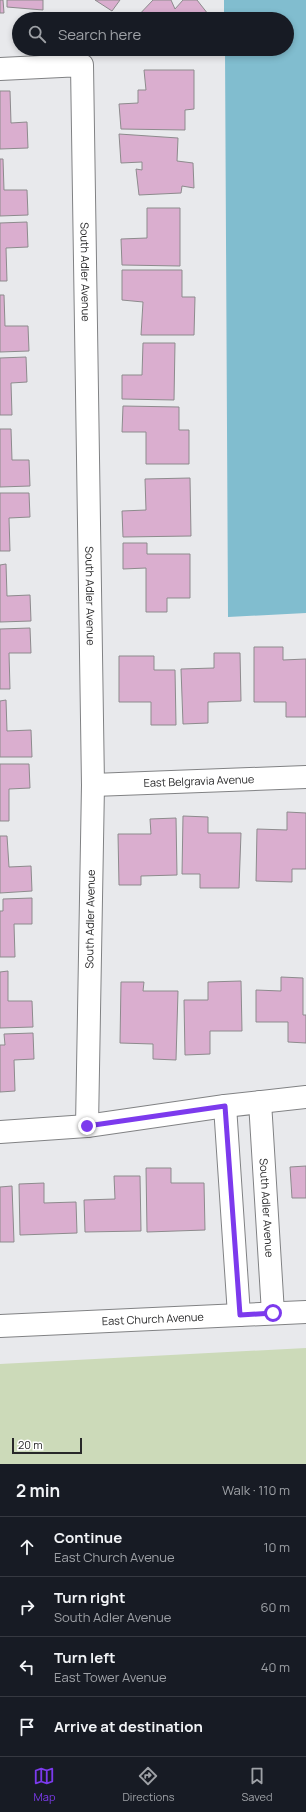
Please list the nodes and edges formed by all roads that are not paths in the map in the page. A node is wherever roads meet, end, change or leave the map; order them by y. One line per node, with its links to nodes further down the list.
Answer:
1 (0, 69): 3 (street, South Adler Avenue)
2 (306, 777): 3 (street, East Belgravia Avenue)
3 (93, 785): 7 (street, South Adler Avenue)
4 (306, 1097): 5 (street)
5 (260, 1102): 6 (street); 10 (street, South Adler Avenue)
6 (225, 1106): 7 (street); 11 (street)
7 (87, 1126): 8 (street)
8 (0, 1132)
9 (306, 1312): 10 (street, East Church Avenue)
10 (273, 1313): 11 (street, East Church Avenue)
11 (240, 1315): 12 (street, East Church Avenue)
12 (0, 1326)

